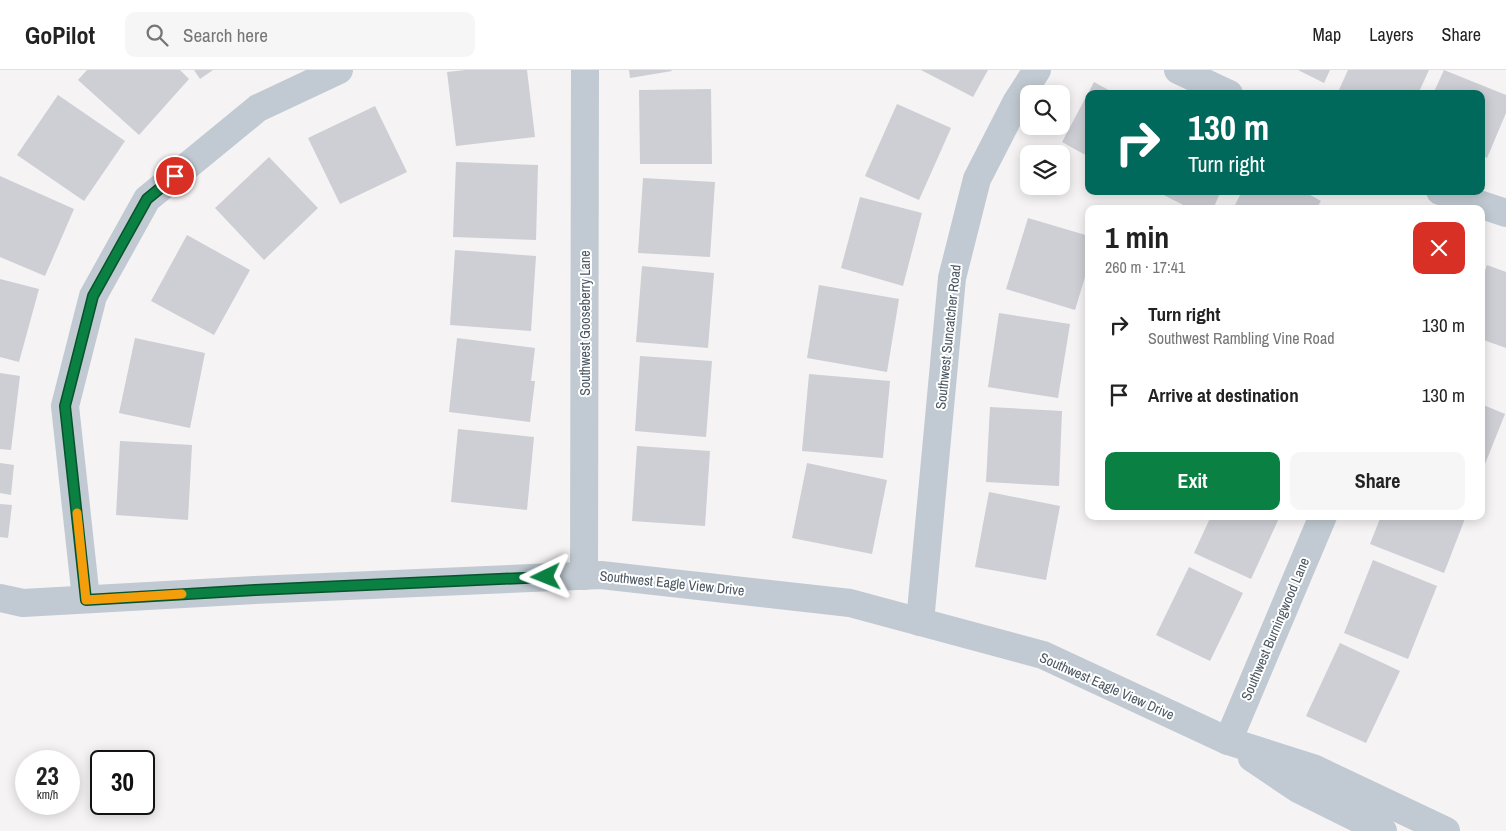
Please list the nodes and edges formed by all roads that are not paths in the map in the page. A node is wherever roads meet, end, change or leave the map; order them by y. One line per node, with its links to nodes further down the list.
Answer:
1 (339, 70): 13 (street)
2 (585, 70): 11 (street, Southwest Gooseberry Lane)
3 (1037, 70): 14 (street, Southwest Suncatcher Road)
4 (1178, 70): 5 (street)
5 (1221, 90)
6 (1451, 199): 7 (street)
7 (1475, 205)
8 (1485, 208): 9 (street)
9 (1506, 213)
10 (1321, 520): 15 (street, Southwest Burningwood Lane)
11 (584, 576): 13 (street, Southwest Eagle View Drive); 14 (street, Southwest Eagle View Drive)
12 (0, 598): 13 (street, Southwest Eagle View Drive)
13 (86, 600)
14 (920, 622): 15 (street, Southwest Eagle View Drive)
15 (1228, 741): 16 (street, Southwest Eagle View Drive); 17 (street, Southwest Eagle View Drive)
16 (1383, 831)
17 (1446, 831)

